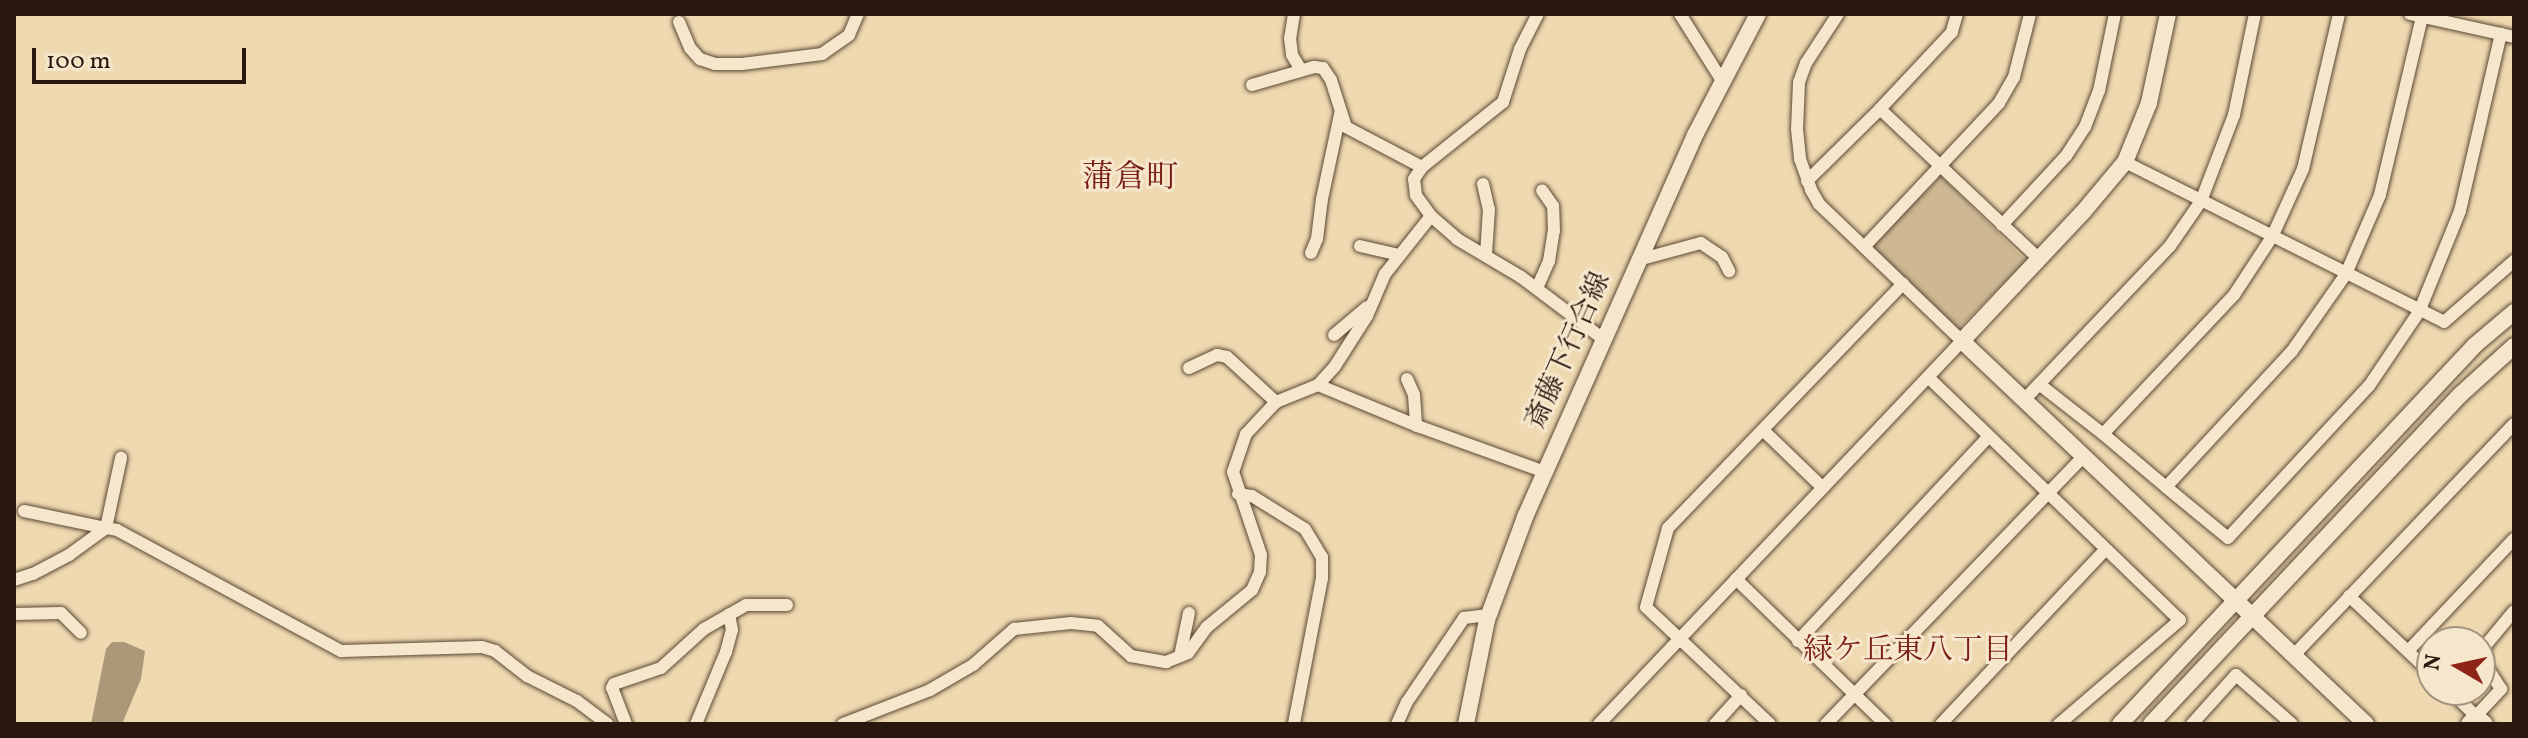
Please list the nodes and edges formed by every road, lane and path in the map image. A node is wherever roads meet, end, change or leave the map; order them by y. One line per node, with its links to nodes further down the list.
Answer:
1 (858, 14): 14 (street)
2 (1294, 14): 16 (street)
3 (1537, 14): 22 (street)
4 (1680, 14): 17 (street)
5 (1758, 14): 17 (street, 斎藤下行合線)
6 (1838, 14): 24 (street)
7 (1957, 14): 19 (street)
8 (2030, 14): 23 (street)
9 (2115, 14): 29 (street)
10 (2168, 14): 21 (street)
11 (2255, 14): 27 (street)
12 (2339, 14): 30 (street)
13 (2416, 15): 15 (street); 40 (street)
14 (679, 22)
15 (2508, 36): 44 (street)
16 (1301, 70): 18 (street); 20 (street)
17 (1721, 79): 37 (street, 斎藤下行合線)
18 (1252, 85)
19 (1880, 109): 23 (street); 24 (street)
20 (1340, 114): 22 (street); 33 (street)
21 (2125, 162): 27 (street); 36 (street)
22 (1422, 167): 28 (street)
23 (1941, 168): 29 (street); 32 (street)
24 (1807, 181): 32 (street)
25 (1483, 184): 34 (street)
26 (1542, 190): 42 (street)
27 (2201, 201): 30 (street); 53 (street)
28 (1431, 216): 34 (street); 35 (street)
29 (2002, 225): 36 (street)
30 (2272, 237): 40 (street); 60 (street)
31 (1360, 246): 35 (street)
32 (1864, 247): 41 (street)
33 (1311, 253)
34 (1486, 254): 42 (street)
35 (1398, 255): 43 (street)
36 (2038, 258): 48 (street)
37 (1638, 260): 39 (street); 47 (street, 斎藤下行合線)
38 (2514, 261): 44 (street)
39 (1729, 271)
40 (2346, 274): 44 (street); 65 (street)
41 (1903, 284): 48 (street); 59 (street)
42 (1537, 288): 47 (street)
43 (1373, 302): 46 (street); 54 (street)
44 (2419, 312): 65 (street)
45 (2514, 312): 76 (street)
46 (1334, 335)
47 (1602, 338): 64 (street, 斎藤下行合線)
48 (1962, 341): 51 (street); 55 (street)
49 (2514, 346): 83 (street)
50 (1189, 368): 56 (street)
51 (1928, 377): 61 (street); 66 (street)
52 (1407, 379): 58 (street)
53 (2039, 384): 55 (street); 60 (street)
54 (1318, 385): 56 (street); 58 (street)
55 (2024, 400): 62 (street)
56 (1276, 402): 68 (street)
57 (2514, 424): 75 (street)
58 (1416, 426): 64 (street)
59 (1763, 430): 66 (street); 85 (street)
60 (2103, 434): 65 (street)
61 (1988, 437): 67 (street); 86 (street)
62 (2083, 457): 67 (street); 76 (street)
63 (121, 458): 70 (street)
64 (1545, 472): 82 (street, 斎藤下行合線)
65 (2166, 487)
66 (1823, 488): 73 (street)
67 (2049, 492): 72 (street); 92 (street)
68 (1238, 494): 89 (street); 99 (street)
69 (24, 511): 70 (street)
70 (106, 528): 74 (street); 95 (street)
71 (2514, 539): 87 (street)
72 (2105, 550): 107 (street); 108 (street)
73 (1736, 579): 85 (street); 86 (street)
74 (14, 580)
75 (2349, 596): 87 (street); 88 (street)
76 (2236, 602): 83 (street); 109 (street)
77 (787, 605): 81 (street)
78 (2514, 611): 94 (street)
79 (1189, 613): 89 (street)
80 (14, 614): 84 (street)
81 (729, 614): 96 (street); 97 (street)
82 (1488, 615): 100 (street); 101 (street, 斎藤下行合線)
83 (2253, 616): 88 (street); 110 (street)
84 (81, 633)
85 (1679, 636): 91 (street); 102 (street)
86 (1798, 641): 92 (street)
87 (2408, 651): 90 (street)
88 (2294, 655): 113 (street)
89 (1180, 656): 98 (street)
90 (2416, 659)
91 (1741, 695): 103 (street); 104 (street)
92 (1854, 695): 105 (street); 106 (street)
93 (2463, 706): 94 (street)
94 (2477, 721)
95 (607, 724)
96 (626, 724)
97 (696, 724)
98 (843, 724)
99 (1294, 724)
100 (1397, 724)
101 (1466, 724)
102 (1599, 724)
103 (1715, 724)
104 (1770, 724)
105 (1826, 724)
106 (1885, 724)
107 (1941, 724)
108 (2059, 724)
109 (2120, 724)
110 (2151, 724)
111 (2192, 724): 112 (street)
112 (2292, 724)
113 (2366, 724)

